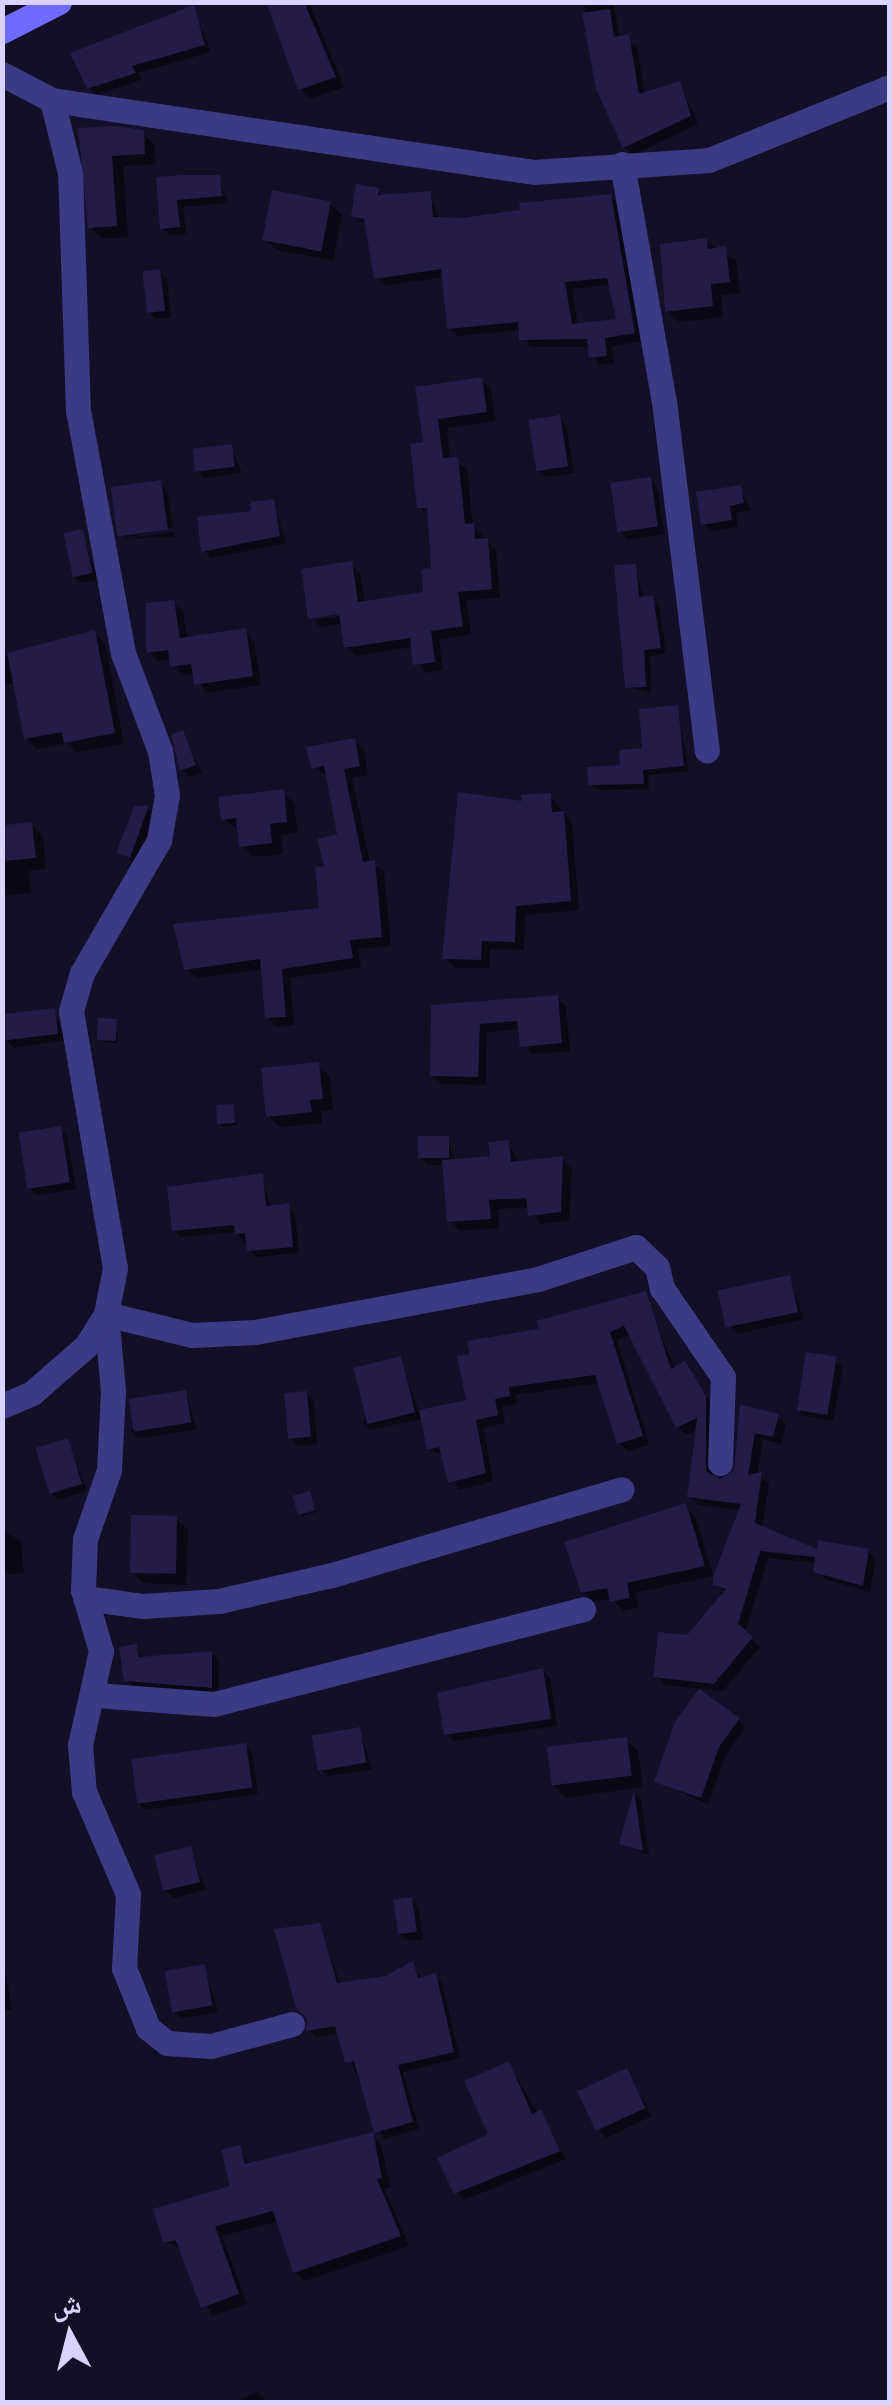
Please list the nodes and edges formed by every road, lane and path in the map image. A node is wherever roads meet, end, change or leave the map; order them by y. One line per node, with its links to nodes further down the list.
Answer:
1 (59, 2): 2 (main road)
2 (2, 30)
3 (2, 74): 5 (street)
4 (890, 88): 6 (street)
5 (52, 100): 6 (street); 8 (street)
6 (622, 164): 7 (street)
7 (707, 750)
8 (106, 1314): 9 (street); 10 (street); 12 (street)
9 (2, 1406)
10 (720, 1463)
11 (622, 1489): 12 (street)
12 (86, 1598): 14 (street)
13 (583, 1609): 14 (street)
14 (96, 1695): 15 (street)
15 (292, 2024)

